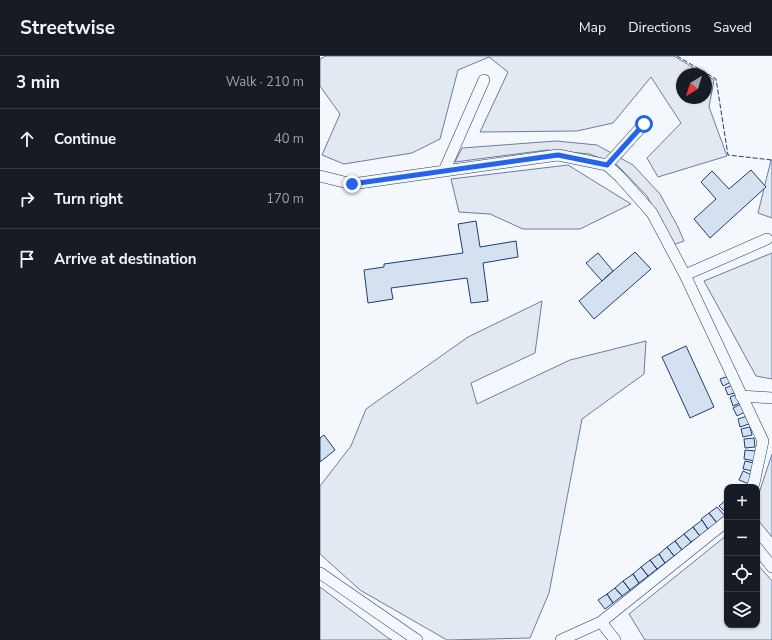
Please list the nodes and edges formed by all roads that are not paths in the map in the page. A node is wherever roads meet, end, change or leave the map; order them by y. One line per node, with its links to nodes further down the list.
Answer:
1 (484, 80): 4 (lane)
2 (644, 124): 3 (lane)
3 (607, 165): 4 (lane); 7 (lane)
4 (444, 171): 5 (lane)
5 (320, 176)
6 (767, 239): 7 (lane)
7 (685, 276): 8 (lane)
8 (741, 396): 9 (lane); 10 (lane)
9 (772, 398)
10 (754, 484)
11 (724, 523): 15 (lane)
12 (760, 552): 13 (lane)
13 (772, 567)
14 (320, 573): 16 (lane)
15 (601, 622): 17 (lane); 18 (lane)
16 (417, 640)
17 (562, 640)
18 (616, 640)

